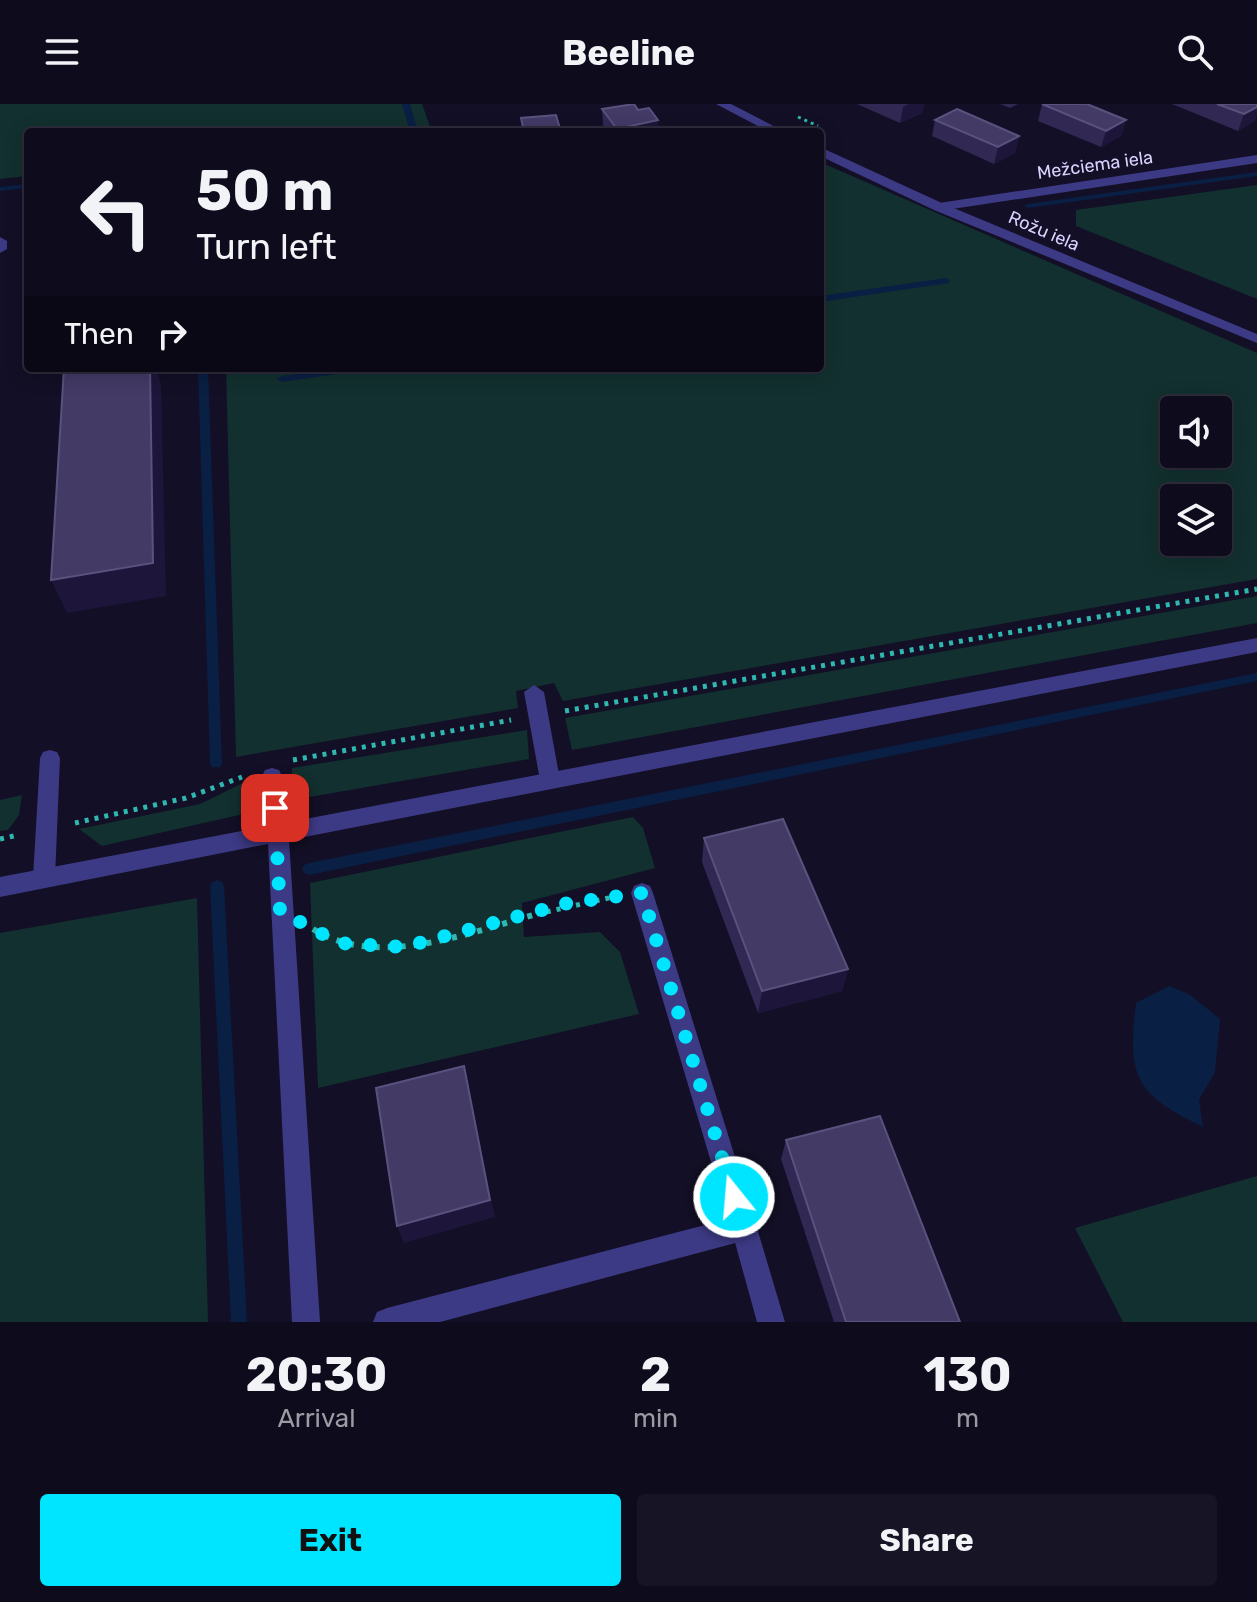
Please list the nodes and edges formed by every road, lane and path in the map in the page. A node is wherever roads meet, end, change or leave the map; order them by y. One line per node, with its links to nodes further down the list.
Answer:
1 (722, 104): 2 (street)
2 (771, 128)
3 (824, 153): 5 (street, Rožu iela)
4 (1257, 159): 5 (street, Mežciema iela)
5 (939, 207): 8 (street, Rožu iela)
6 (0, 241): 7 (street)
7 (0, 249)
8 (1257, 339)
9 (1257, 589): 12 (path)
10 (1257, 645): 15 (street)
11 (534, 692): 12 (street)
12 (539, 716): 14 (path); 15 (street)
13 (50, 758): 16 (street)
14 (267, 770): 16 (path); 17 (street)
15 (550, 780): 17 (street)
16 (47, 830): 18 (path); 19 (street)
17 (278, 832): 19 (street); 22 (street)
18 (0, 839)
19 (44, 878): 20 (street)
20 (0, 887)
21 (642, 893): 22 (path); 23 (street)
22 (280, 911): 24 (street)
23 (744, 1228): 25 (street); 26 (street)
24 (306, 1322)
25 (387, 1322)
26 (771, 1322)

